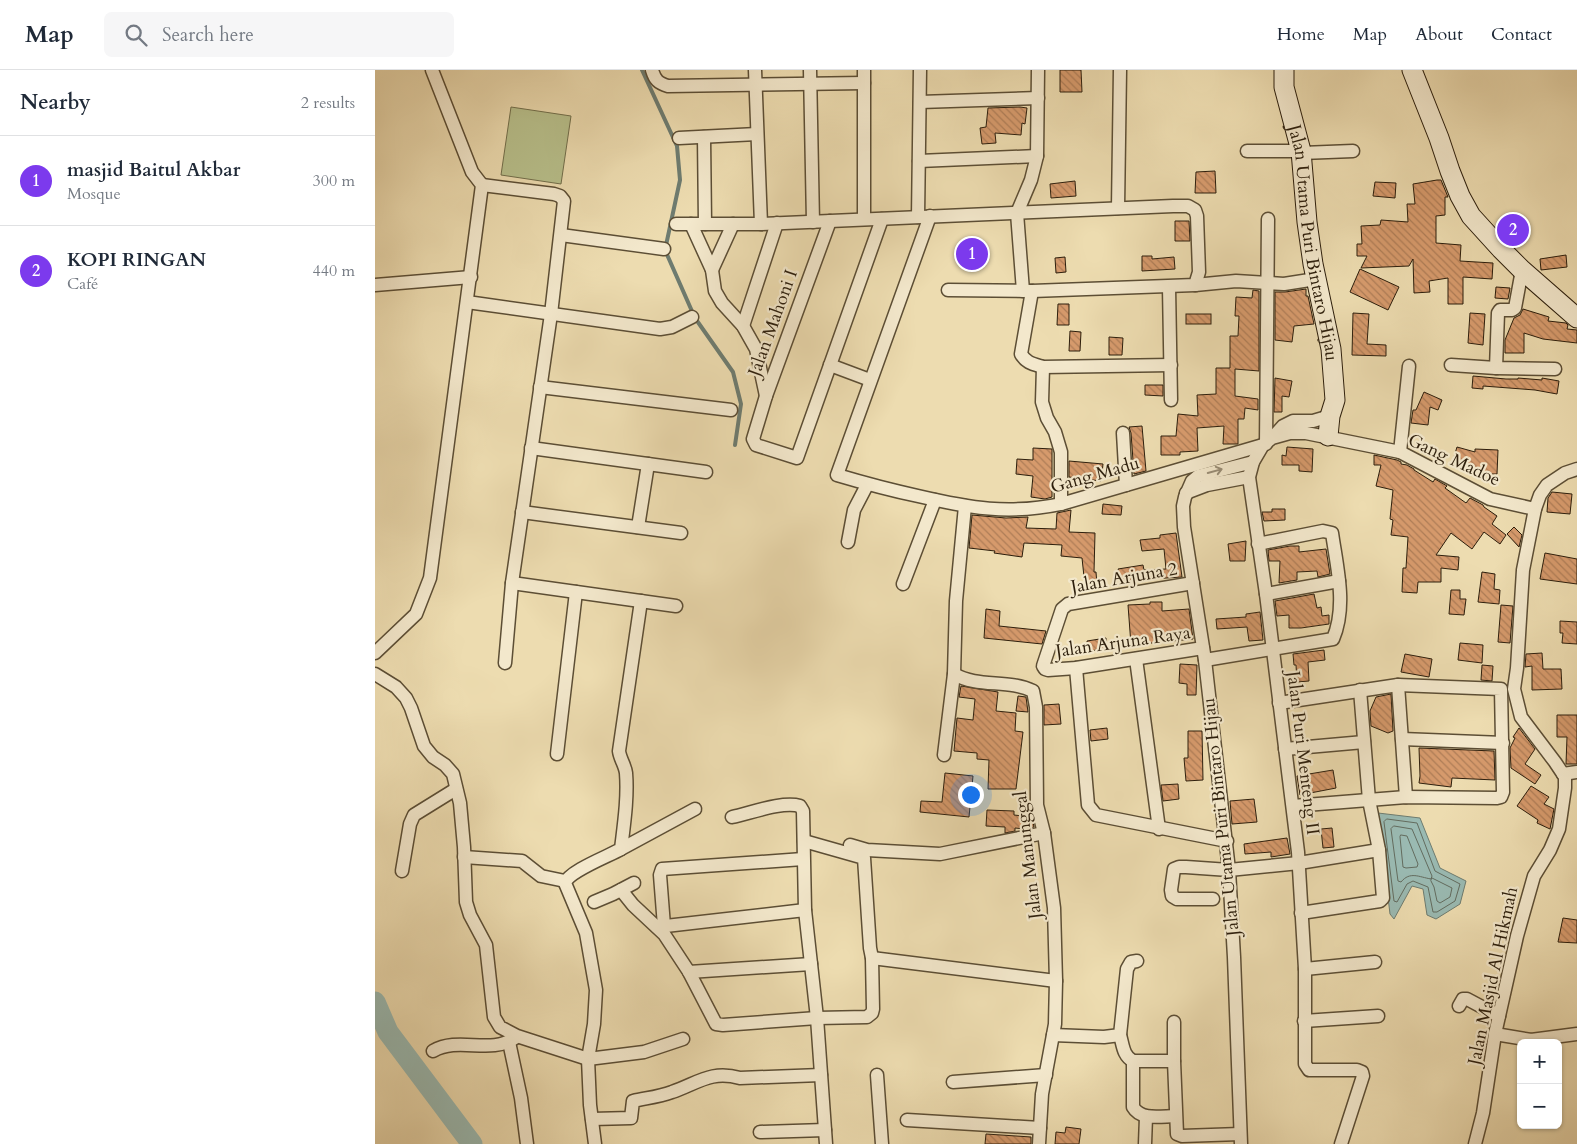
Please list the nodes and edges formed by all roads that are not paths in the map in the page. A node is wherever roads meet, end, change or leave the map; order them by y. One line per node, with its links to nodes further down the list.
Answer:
1 (432, 70): 24 (street)
2 (653, 70): 13 (street)
3 (755, 70): 13 (street)
4 (810, 70): 12 (street)
5 (864, 70): 11 (street)
6 (920, 70): 15 (street)
7 (1038, 70): 14 (street)
8 (1120, 70): 25 (street)
9 (1284, 70): 21 (street, Jalan Utama Puri Bintaro Hijau)
10 (1412, 70): 42 (street)
11 (864, 83): 12 (street); 29 (street)
12 (811, 85): 13 (street); 32 (street)
13 (755, 86): 16 (street)
14 (1038, 98): 15 (street); 22 (street)
15 (920, 102): 23 (street)
16 (757, 134): 17 (street); 38 (street)
17 (704, 137): 18 (street); 36 (street)
18 (679, 138)
19 (1247, 151): 21 (street)
20 (1353, 151): 21 (street)
21 (1301, 152): 44 (street, Jalan Utama Puri Bintaro Hijau)
22 (1037, 156): 23 (street); 26 (street)
23 (919, 161): 27 (street)
24 (482, 185): 39 (street); 43 (street)
25 (1118, 208): 26 (street); 47 (street)
26 (1017, 213): 27 (street); 50 (street)
27 (924, 217): 28 (street); 63 (street)
28 (882, 218): 29 (street); 56 (street)
29 (864, 219): 31 (street)
30 (1268, 219): 45 (street)
31 (829, 221): 32 (street); 65 (street, Jalan Mahoni I)
32 (813, 222): 33 (street)
33 (777, 223): 38 (street); 55 (street)
34 (676, 224): 35 (street)
35 (691, 224): 36 (street); 41 (street)
36 (705, 224): 37 (street)
37 (733, 224): 38 (street); 41 (street)
38 (761, 224)
39 (561, 234): 40 (street); 52 (street)
40 (664, 249)
41 (712, 270): 55 (street)
42 (1522, 270): 54 (street); 61 (street)
43 (471, 277): 46 (street); 51 (street)
44 (1316, 279): 45 (street); 68 (street, Jalan Utama Puri Bintaro Hijau)
45 (1268, 284): 47 (street); 71 (street)
46 (375, 285)
47 (1195, 286): 48 (street)
48 (1169, 287): 50 (street); 57 (street)
49 (948, 290): 50 (street)
50 (1028, 291): 60 (street)
51 (467, 302): 52 (street); 100 (street)
52 (551, 314): 53 (street); 64 (street)
53 (692, 317)
54 (1577, 318)
55 (743, 326): 65 (street)
56 (830, 365): 63 (street); 65 (street, Jalan Mahoni I)
57 (1171, 365): 60 (street); 66 (street)
58 (1451, 365): 61 (street)
59 (1409, 366): 73 (street)
60 (1043, 367): 83 (street)
61 (1495, 368): 62 (street)
62 (1555, 369)
63 (870, 380): 79 (street, Gang Madu)
64 (540, 387): 67 (street); 72 (street)
65 (766, 396)
66 (1171, 400)
67 (731, 410)
68 (1330, 416): 70 (street, Jalan Utama Puri Bintaro Hijau); 71 (street)
69 (1123, 433): 80 (street)
70 (1328, 436): 71 (street, Gang Madu); 73 (street, Gang Madoe)
71 (1267, 442): 74 (street); 80 (street, Gang Madu)
72 (531, 448): 75 (street); 86 (street)
73 (1400, 452): 85 (street, Gang Madoe)
74 (1253, 462): 78 (street); 81 (street, one-way to 74)
75 (648, 464): 77 (street); 87 (street)
76 (1577, 469): 85 (street)
77 (706, 472)
78 (1249, 477): 81 (street); 90 (street, Jalan Puri Menteng II)
79 (867, 484): 82 (street, Gang Madu); 89 (street)
80 (1126, 485): 83 (street, Gang Madu)
81 (1186, 493): 93 (street, Jalan Utama Puri Bintaro Hijau)
82 (935, 500): 84 (street, Gang Madu); 94 (street)
83 (1061, 504): 84 (street, Gang Madu)
84 (965, 506): 107 (street)
85 (1535, 509): 118 (street)
86 (522, 512): 87 (street); 92 (street)
87 (638, 527): 88 (street)
88 (681, 533)
89 (847, 542)
90 (1258, 544): 91 (street); 96 (street, Jalan Puri Menteng II)
91 (1339, 581): 96 (street); 99 (street, Jalan Arjuna Raya)
92 (512, 583): 95 (street); 103 (street)
93 (1193, 583): 101 (street, Jalan Utama Puri Bintaro Hijau); 105 (street, Jalan Arjuna 2)
94 (903, 584)
95 (576, 592): 97 (street); 115 (street)
96 (1266, 594): 99 (street, Jalan Puri Menteng II)
97 (641, 601): 98 (street); 129 (street)
98 (676, 606)
99 (1271, 648): 101 (street, Jalan Arjuna Raya); 110 (street, Jalan Puri Menteng II)
100 (375, 653)
101 (1204, 654): 102 (street, Jalan Arjuna Raya); 128 (street, Jalan Utama Puri Bintaro Hijau)
102 (1136, 659): 104 (street, Jalan Arjuna Raya); 125 (street)
103 (505, 662)
104 (1076, 668): 105 (street, Jalan Arjuna Raya); 125 (street)
105 (1048, 670)
106 (375, 674): 119 (street)
107 (955, 674): 116 (street); 126 (street, Jalan Manunggal)
108 (1398, 686): 109 (street); 111 (street); 113 (street)
109 (1360, 690): 110 (street); 112 (street)
110 (1279, 703): 114 (street, Jalan Puri Menteng II)
111 (1402, 740): 113 (street); 120 (street)
112 (1364, 742): 114 (street); 121 (street)
113 (1503, 743): 120 (street)
114 (1285, 749): 122 (street, Jalan Puri Menteng II)
115 (557, 754)
116 (944, 755)
117 (1577, 772): 118 (street)
118 (1563, 774): 154 (street, Jalan Masjid Al Hikmah)
119 (456, 789): 132 (street); 136 (street)
120 (1406, 797): 121 (street)
121 (1369, 800): 122 (street); 131 (street)
122 (1293, 806): 134 (street, Jalan Puri Menteng II)
123 (695, 809): 129 (street)
124 (732, 817): 127 (street)
125 (1159, 829): 128 (street)
126 (1044, 833): 130 (street); 151 (street, Jalan Manunggal)
127 (804, 841): 130 (street); 133 (street)
128 (1227, 841): 135 (street, Jalan Utama Puri Bintaro Hijau)
129 (621, 849): 137 (street)
130 (832, 849): 145 (street)
131 (1379, 850): 134 (street); 143 (street)
132 (464, 857): 137 (street); 162 (street)
133 (803, 859): 142 (street); 144 (street)
134 (1299, 863): 135 (street); 143 (street, Jalan Puri Menteng II)
135 (1229, 870): 140 (street); 179 (street, Jalan Utama Puri Bintaro Hijau)
136 (402, 871)
137 (565, 882): 165 (street)
138 (634, 883): 139 (street)
139 (621, 890): 141 (street); 144 (street)
140 (1213, 899)
141 (594, 902)
142 (805, 910): 144 (street); 148 (street)
143 (1301, 914): 149 (street, Jalan Puri Menteng II)
144 (660, 926): 150 (street)
145 (872, 958): 151 (street); 155 (street)
146 (1137, 962): 161 (street)
147 (1375, 962): 149 (street)
148 (811, 964): 150 (street); 155 (street)
149 (1305, 969): 156 (street, Jalan Puri Menteng II)
150 (689, 972): 155 (street)
151 (1056, 981): 160 (street, Jalan Manunggal)
152 (1459, 1006): 154 (street)
153 (1378, 1016): 156 (street)
154 (1499, 1016): 158 (street, Jalan Masjid Al Hikmah)
155 (817, 1018): 168 (street)
156 (1304, 1021): 186 (street, Jalan Puri Menteng II)
157 (1174, 1022): 167 (street)
158 (1495, 1034): 159 (street); 187 (street, Jalan Masjid Al Hikmah)
159 (1577, 1034)
160 (1053, 1035): 161 (street); 170 (street, Jalan Manunggal)
161 (1120, 1035): 166 (street)
162 (513, 1039): 164 (street); 165 (street); 180 (street)
163 (683, 1039): 165 (street)
164 (433, 1051)
165 (587, 1059): 174 (street)
166 (1133, 1061): 167 (street); 173 (street)
167 (1174, 1061): 172 (street)
168 (821, 1075): 174 (street); 177 (street)
169 (877, 1075): 183 (street)
170 (1045, 1076): 171 (street); 176 (street, Jalan Manunggal)
171 (953, 1082)
172 (1175, 1116): 173 (street); 179 (street)
173 (1146, 1117): 185 (street)
174 (592, 1119): 181 (street)
175 (907, 1120): 176 (street)
176 (1040, 1128): 184 (street, Jalan Manunggal)
177 (825, 1130): 178 (street); 182 (street)
178 (760, 1132)
179 (1240, 1139)
180 (527, 1144)
181 (595, 1144)
182 (826, 1144)
183 (882, 1144)
184 (1039, 1144)
185 (1145, 1144)
186 (1341, 1144)
187 (1475, 1144)

